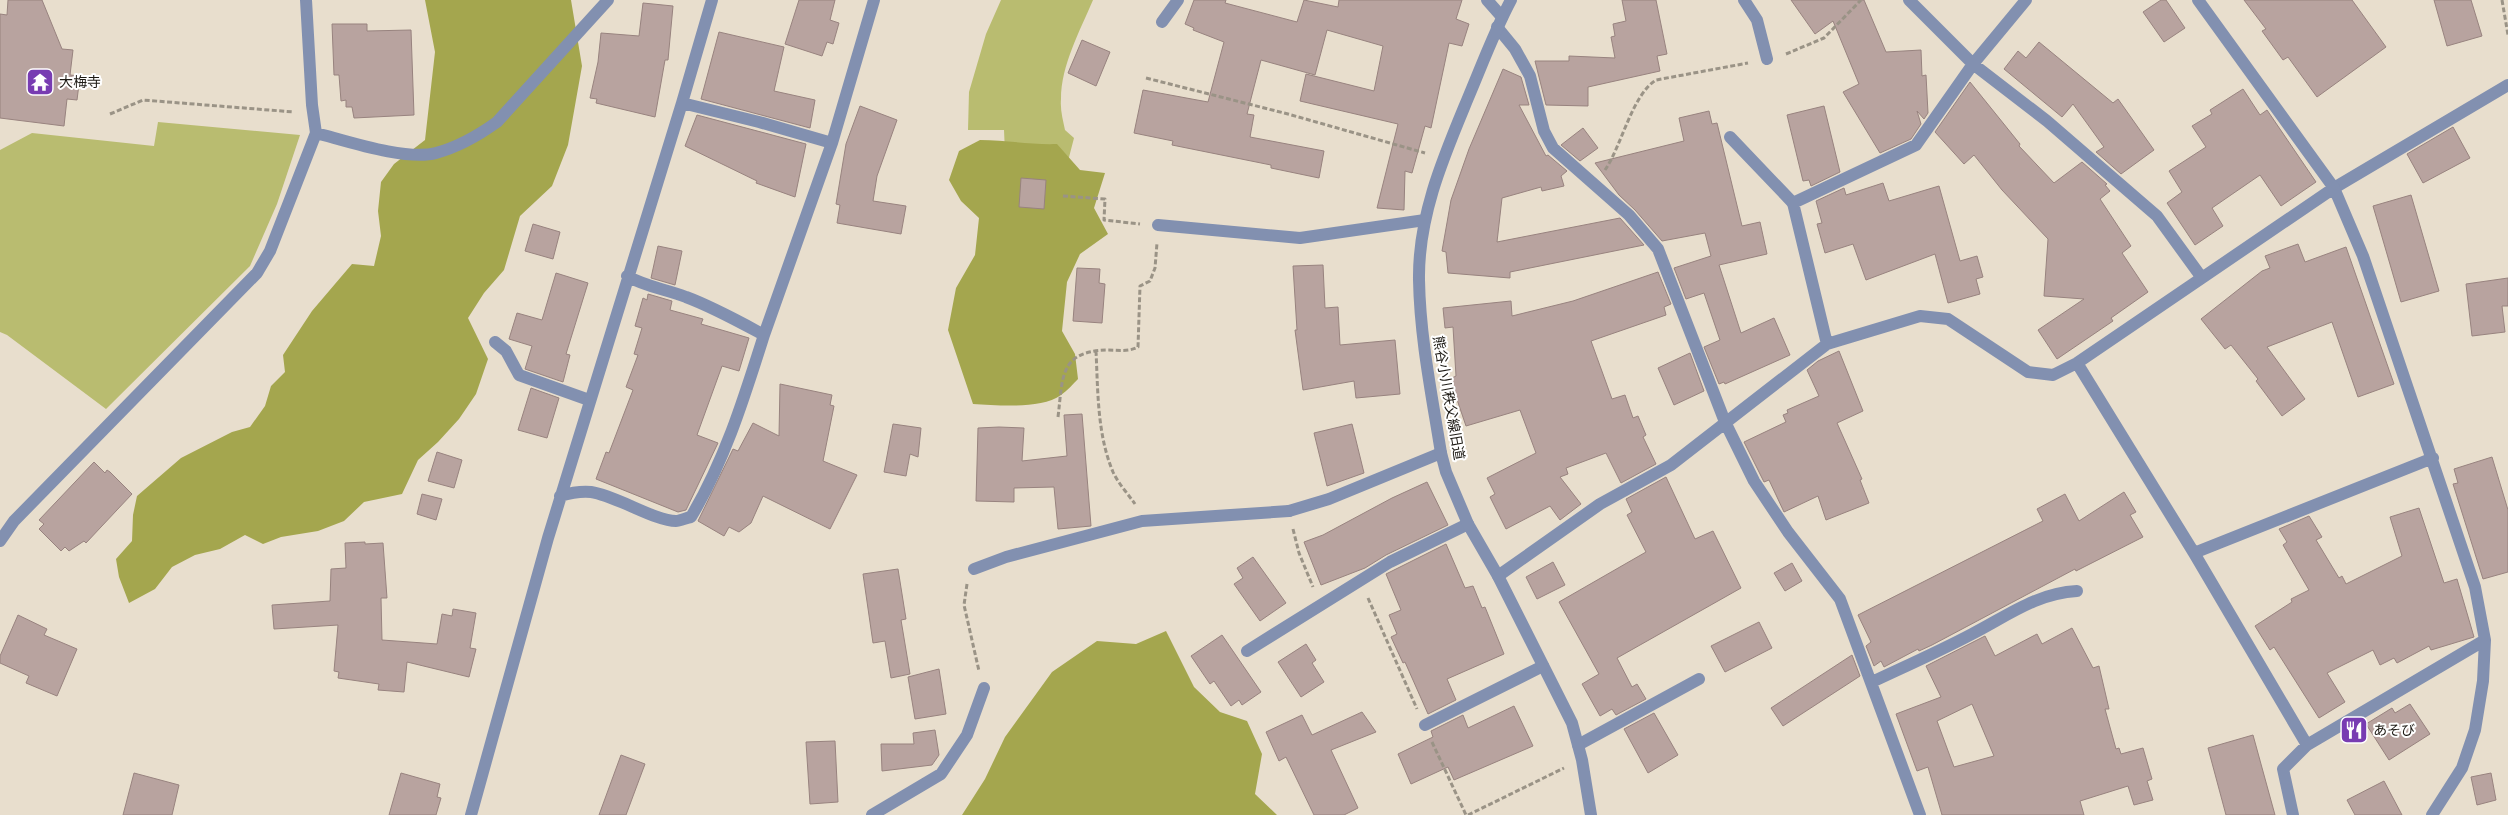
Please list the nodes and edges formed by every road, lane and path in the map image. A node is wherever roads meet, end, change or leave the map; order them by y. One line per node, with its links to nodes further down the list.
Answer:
1 (306, 0): 23 (street)
2 (608, 0): 24 (street)
3 (712, 0): 21 (street)
4 (874, 0): 26 (street)
5 (1178, 0): 14 (street)
6 (1487, 0): 15 (street)
7 (1511, 0): 15 (street, 熊谷小川秩父線旧道)
8 (1744, 0): 17 (street)
9 (1861, 0): 17 (path)
10 (1909, 0): 18 (street)
11 (2026, 0): 18 (street)
12 (2198, 0): 29 (street)
13 (2502, 0): 16 (path)
14 (1162, 22)
15 (1500, 22): 27 (street, 熊谷小川秩父線旧道); 28 (street)
16 (2508, 35)
17 (1767, 59): 28 (path)
18 (1973, 64): 31 (street); 35 (street)
19 (1146, 78): 27 (path)
20 (2508, 86): 29 (street)
21 (682, 103): 26 (street); 34 (street)
22 (110, 114): 23 (path)
23 (315, 114): 24 (street)
24 (316, 133): 50 (street)
25 (1730, 137): 31 (street)
26 (832, 144): 36 (street)
27 (1443, 158): 32 (street, 熊谷小川秩父線旧道)
28 (1596, 184): 43 (street)
29 (2334, 188): 35 (street); 45 (street)
30 (1063, 196): 33 (path)
31 (1793, 203): 38 (street)
32 (1425, 220): 33 (street); 44 (street, 熊谷小川秩父線旧道)
33 (1158, 225): 39 (path)
34 (627, 276): 36 (street); 41 (street)
35 (2202, 278): 40 (street)
36 (764, 334): 46 (street)
37 (495, 342): 41 (street)
38 (1827, 344): 40 (street); 43 (street)
39 (1096, 350): 42 (path); 48 (path)
40 (2077, 363): 51 (street)
41 (589, 400): 46 (street)
42 (1058, 416)
43 (1725, 422): 53 (street); 61 (street)
44 (1441, 453): 47 (street); 49 (street, 熊谷小川秩父線旧道)
45 (2433, 458): 51 (street); 57 (street)
46 (560, 496): 67 (street)
47 (1289, 511): 48 (street); 56 (path)
48 (1142, 521): 52 (street)
49 (1468, 524): 53 (street, 熊谷小川秩父線旧道); 54 (street)
50 (0, 541)
51 (2194, 553): 64 (street)
52 (974, 569): 62 (path)
53 (1498, 576): 59 (street, 熊谷小川秩父線旧道)
54 (1360, 581): 56 (street); 63 (path)
55 (2077, 591): 61 (street)
56 (1321, 605): 58 (street)
57 (2485, 640): 64 (street); 73 (street)
58 (1247, 651)
59 (1543, 666): 63 (street); 65 (street, 熊谷小川秩父線旧道)
60 (1699, 678): 65 (street)
61 (1872, 682): 71 (street)
62 (984, 688): 68 (street)
63 (1425, 725): 69 (path)
64 (2307, 744): 72 (street)
65 (1578, 745): 66 (street, 熊谷小川秩父線旧道)
66 (1582, 760): 69 (path); 70 (street, 熊谷小川秩父線旧道)
67 (471, 815)
68 (872, 815)
69 (1467, 815)
70 (1591, 815)
71 (1920, 815)
72 (2293, 815)
73 (2432, 815)

